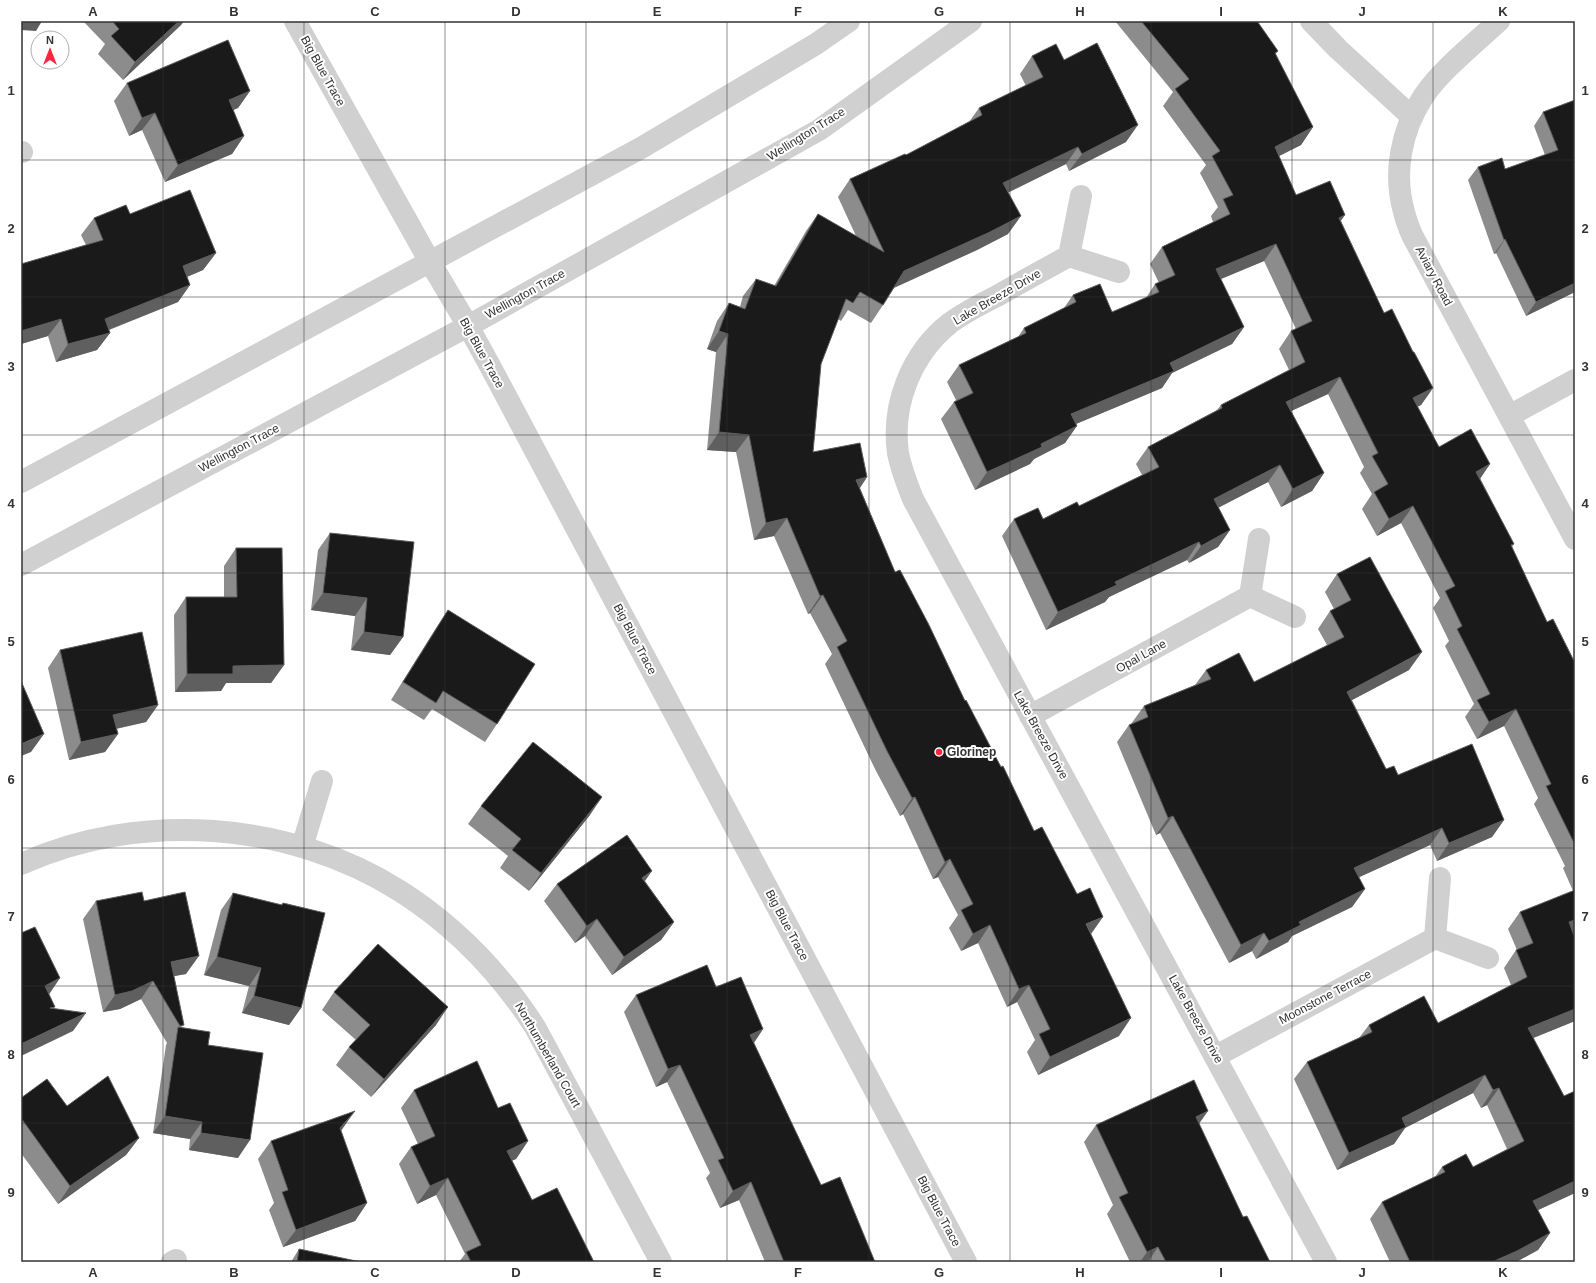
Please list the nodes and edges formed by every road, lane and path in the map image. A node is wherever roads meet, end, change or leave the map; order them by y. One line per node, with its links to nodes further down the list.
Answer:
1 (295, 21): 9 (street, Big Blue Trace)
2 (849, 21): 9 (street)
3 (971, 21): 11 (street, Wellington Trace)
4 (1311, 21): 6 (street)
5 (1499, 21): 6 (street, Aviary Road)
6 (1412, 118): 13 (street, Aviary Road)
7 (1081, 196): 8 (street)
8 (1069, 256): 10 (street); 20 (street, Lake Breeze Drive)
9 (430, 262): 11 (street, Big Blue Trace); 14 (street)
10 (1119, 272)
11 (468, 326): 17 (street, Wellington Trace); 29 (street, Big Blue Trace)
12 (1575, 380): 13 (street)
13 (1509, 416): 16 (street, Aviary Road)
14 (21, 482)
15 (1259, 539): 18 (street)
16 (1575, 539)
17 (21, 565)
18 (1250, 596): 19 (street); 20 (street, Opal Lane)
19 (1295, 617)
20 (1030, 716): 27 (street, Lake Breeze Drive)
21 (322, 781): 22 (street)
22 (302, 847): 23 (street, Northumberland Court); 28 (street, Northumberland Court)
23 (21, 864)
24 (1440, 878): 25 (street)
25 (1435, 938): 26 (street); 27 (street, Moonstone Terrace)
26 (1488, 958)
27 (1216, 1056): 30 (street, Lake Breeze Drive)
28 (661, 1262)
29 (966, 1262)
30 (1326, 1262)

